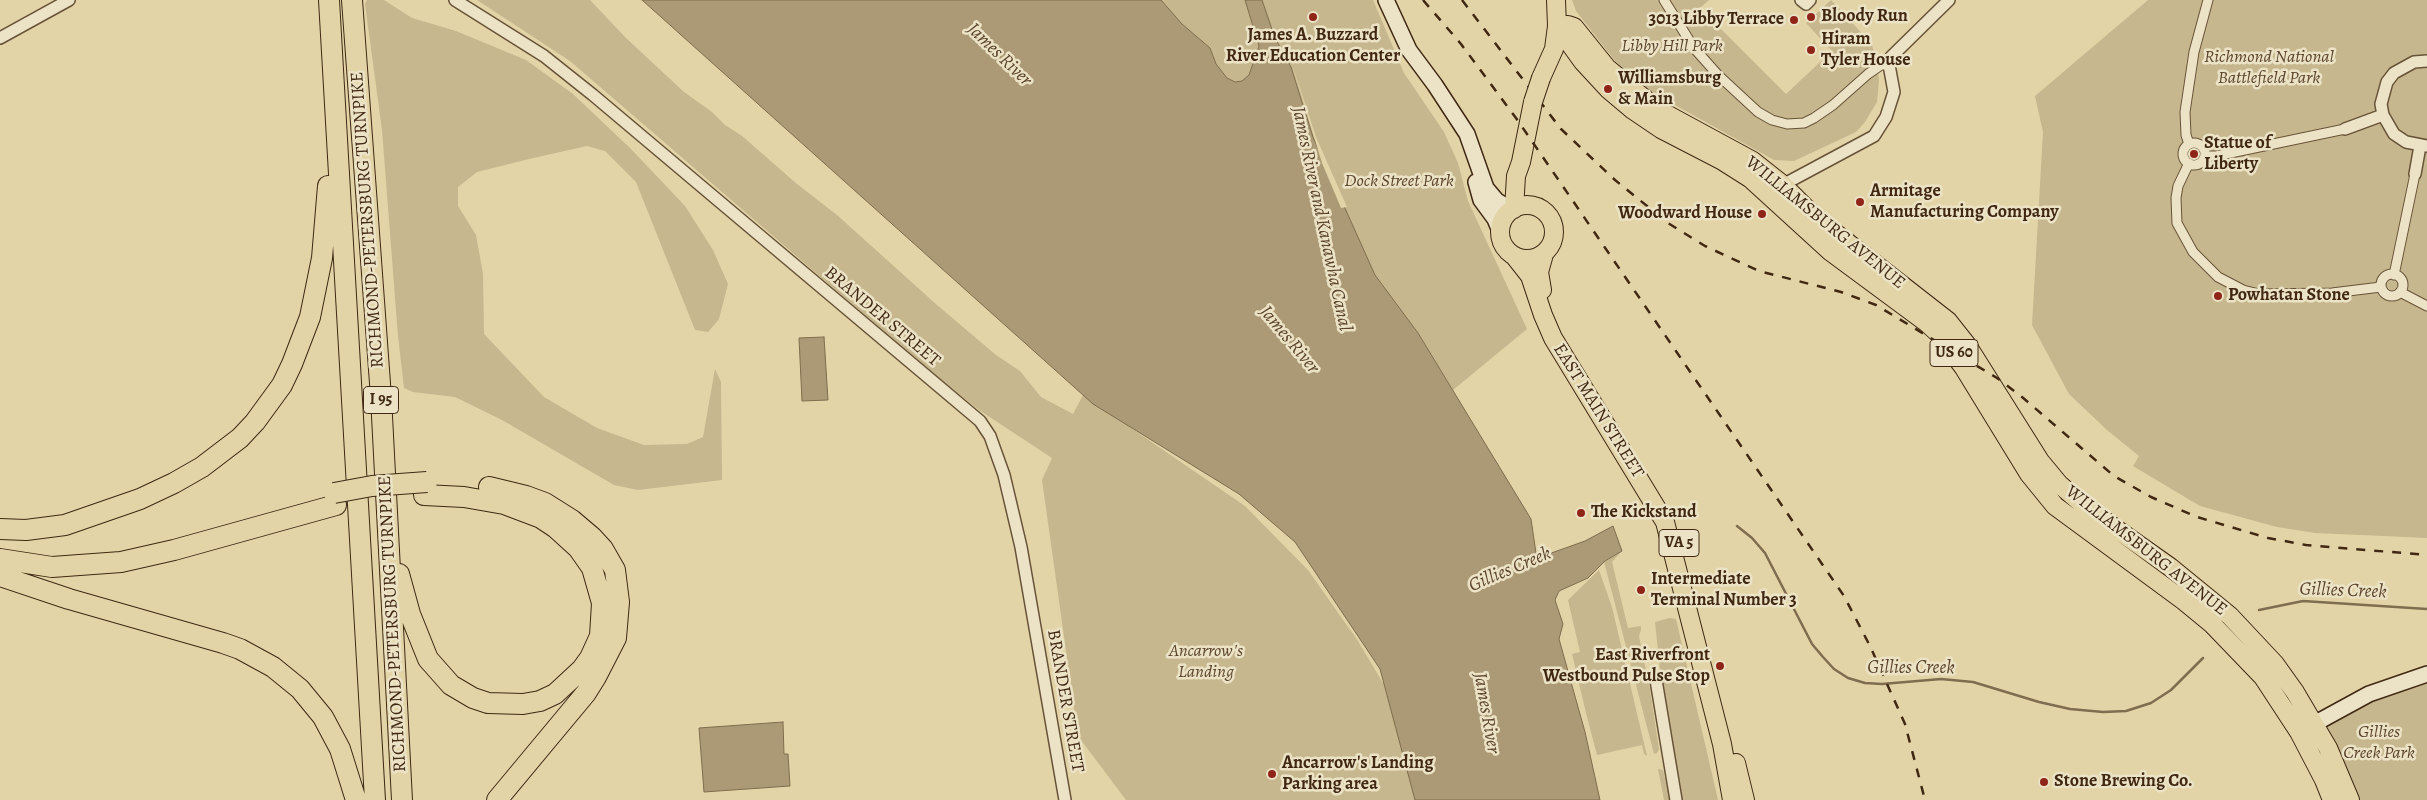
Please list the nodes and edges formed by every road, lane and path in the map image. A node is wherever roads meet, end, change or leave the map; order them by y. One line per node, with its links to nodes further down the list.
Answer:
1 (69, 0): 13 (street)
2 (329, 0): 14 (highway, RICHMOND-PETERSBURG TURNPIKE / I 95)
3 (352, 0): 36 (highway, RICHMOND-PETERSBURG TURNPIKE / I 95)
4 (455, 0): 50 (street, BRANDER STREET)
5 (1386, 0): 16 (main road)
6 (1556, 0): 12 (main road)
7 (1664, 0): 17 (street)
8 (1801, 0): 9 (street)
9 (1810, 0)
10 (1949, 0): 17 (street)
11 (2208, 0): 20 (street)
12 (1557, 26): 23 (main road, VA 5, bridge); 26 (main road, WILLIAMSBURG AVENUE / US 60)
13 (0, 38)
14 (331, 48): 39 (highway); 47 (highway, RICHMOND-PETERSBURG TURNPIKE / I 95)
15 (2427, 61): 18 (street)
16 (1417, 62): 28 (main road); 29 (main road)
17 (1889, 65): 26 (street)
18 (2383, 115): 19 (street); 21 (street)
19 (2345, 128): 22 (street)
20 (2189, 144): 22 (street); 24 (street)
21 (2424, 146): 25 (street)
22 (2205, 156): 24 (street)
23 (1521, 162): 27 (main road, VA 5); 28 (main road, VA 5)
24 (2189, 163): 33 (street)
25 (2415, 174): 32 (street)
26 (1776, 189): 45 (main road, WILLIAMSBURG AVENUE / US 60)
27 (1539, 208): 28 (main road); 30 (main road, VA 5)
28 (1513, 209): 29 (main road, VA 5)
29 (1500, 231): 31 (main road, VA 5)
30 (1544, 254): 31 (main road); 53 (main road, EAST MAIN STREET / VA 5)
31 (1515, 257): 52 (main road, EAST MAIN STREET / VA 5)
32 (2394, 275): 33 (street); 34 (street)
33 (2382, 287): 34 (street)
34 (2400, 292): 35 (street)
35 (2427, 306)
36 (383, 436): 37 (highway); 48 (highway, RICHMOND-PETERSBURG TURNPIKE / I 95)
37 (426, 488): 38 (highway); 49 (highway)
38 (335, 499): 40 (highway); 41 (highway)
39 (0, 529)
40 (0, 549)
41 (0, 559)
42 (0, 576): 46 (highway)
43 (2427, 674): 45 (main road)
44 (1656, 680): 51 (street)
45 (2307, 728): 54 (main road, WILLIAMSBURG AVENUE); 55 (main road, WILLIAMSBURG AVENUE)
46 (356, 800)
47 (376, 800)
48 (402, 800)
49 (497, 800)
50 (1065, 800)
51 (1676, 800)
52 (1732, 800)
53 (1745, 800)
54 (2332, 800)
55 (2350, 800)

